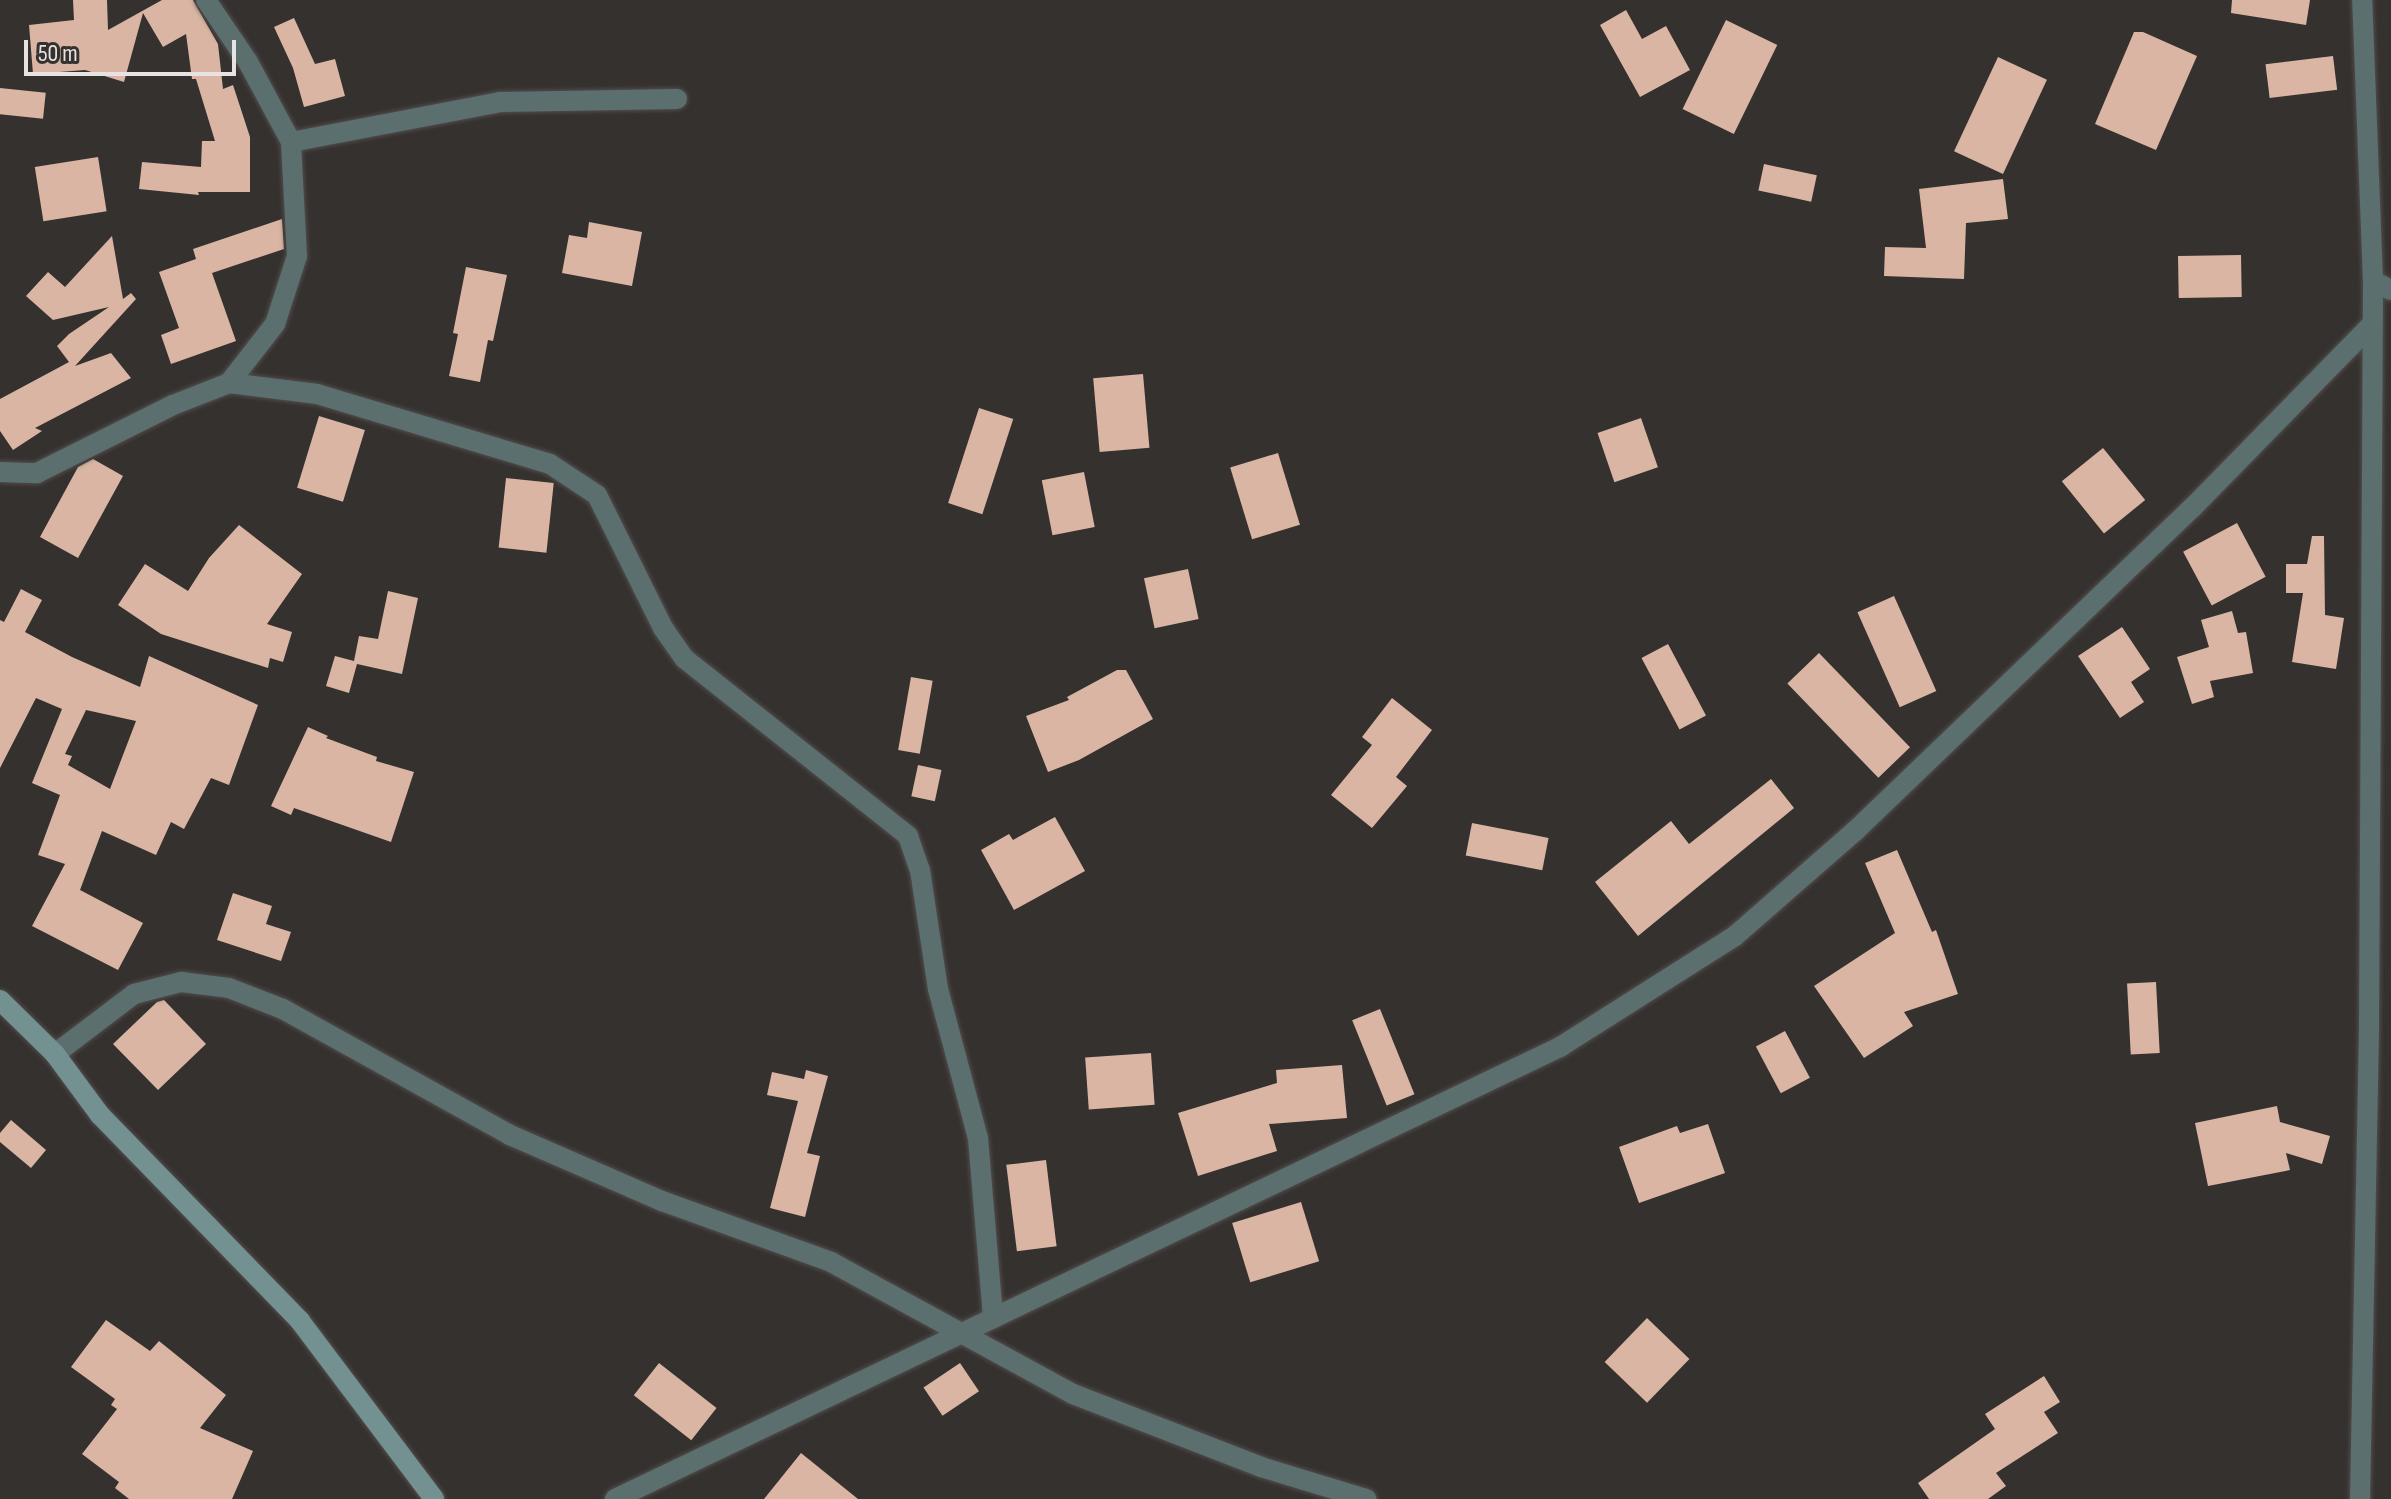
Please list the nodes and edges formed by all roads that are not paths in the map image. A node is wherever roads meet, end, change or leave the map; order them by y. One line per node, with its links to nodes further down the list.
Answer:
1 (206, 0): 4 (street)
2 (2362, 0): 5 (street)
3 (677, 99): 4 (street)
4 (291, 142): 7 (street)
5 (2382, 286): 6 (street)
6 (2372, 324): 11 (street); 16 (street)
7 (229, 383): 8 (street); 11 (street)
8 (0, 472)
9 (0, 1000): 10 (main road)
10 (55, 1054): 12 (street); 13 (main road)
11 (993, 1318): 12 (street)
12 (962, 1333): 14 (street); 15 (street)
13 (434, 1499)
14 (615, 1499)
15 (1366, 1499)
16 (2360, 1499)

